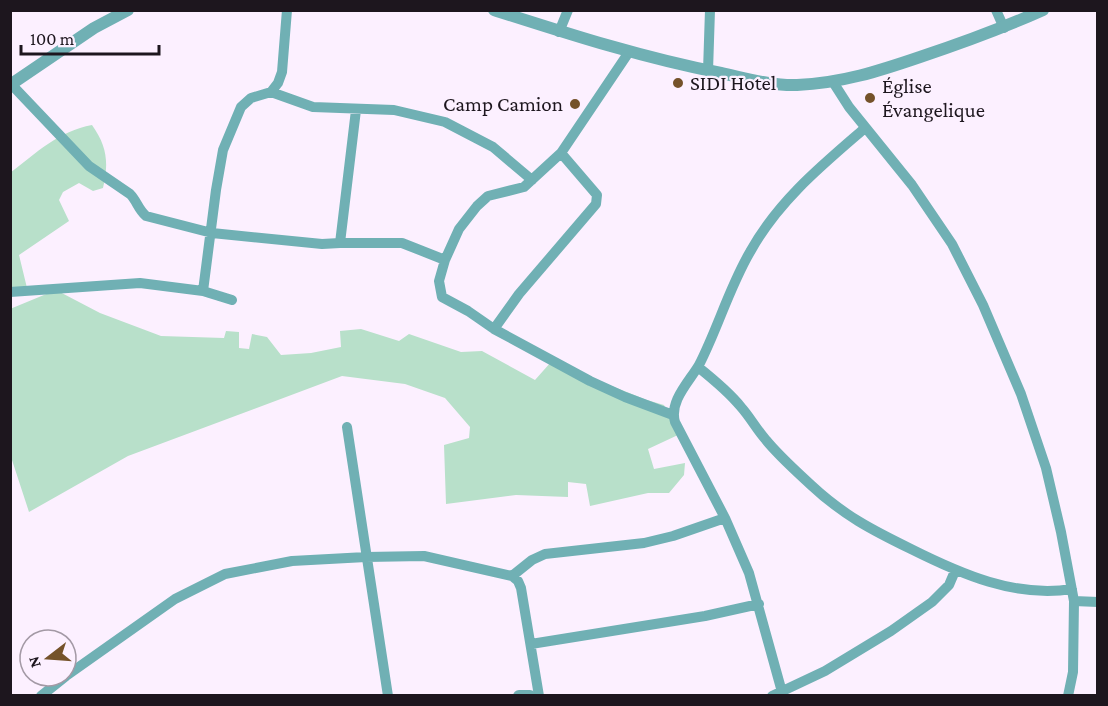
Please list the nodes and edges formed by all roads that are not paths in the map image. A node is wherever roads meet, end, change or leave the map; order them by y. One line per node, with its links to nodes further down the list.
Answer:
1 (128, 10): 13 (street)
2 (287, 10): 14 (street)
3 (494, 10): 9 (street)
4 (568, 10): 9 (street)
5 (710, 10): 11 (street)
6 (996, 10): 8 (street)
7 (1043, 10): 8 (street)
8 (1004, 28): 12 (street)
9 (559, 32): 10 (street)
10 (629, 52): 11 (street); 17 (street)
11 (708, 71): 12 (street)
12 (833, 82): 16 (street)
13 (11, 85): 19 (street)
14 (271, 92): 15 (street); 19 (street)
15 (356, 110): 18 (street); 20 (street)
16 (865, 128): 26 (street); 33 (street)
17 (561, 153): 18 (street); 25 (street)
18 (532, 180): 21 (street)
19 (212, 233): 20 (street); 22 (street)
20 (340, 243): 21 (street)
21 (445, 260): 25 (street)
22 (203, 291): 23 (street); 24 (street)
23 (10, 292)
24 (232, 300)
25 (494, 329): 27 (street)
26 (698, 367): 27 (street); 31 (street)
27 (673, 415): 29 (street)
28 (347, 427): 30 (street)
29 (725, 518): 32 (street); 36 (street)
30 (366, 557): 32 (street); 38 (street); 40 (street)
31 (955, 571): 33 (street); 39 (street)
32 (512, 576): 37 (street)
33 (1072, 589): 34 (street)
34 (1074, 601): 35 (street); 44 (street)
35 (1098, 602)
36 (759, 604): 37 (street); 39 (street)
37 (531, 644): 43 (street)
38 (78, 668)
39 (777, 694)
40 (388, 696)
41 (519, 696): 42 (street)
42 (530, 696)
43 (539, 696)
44 (1068, 696)

